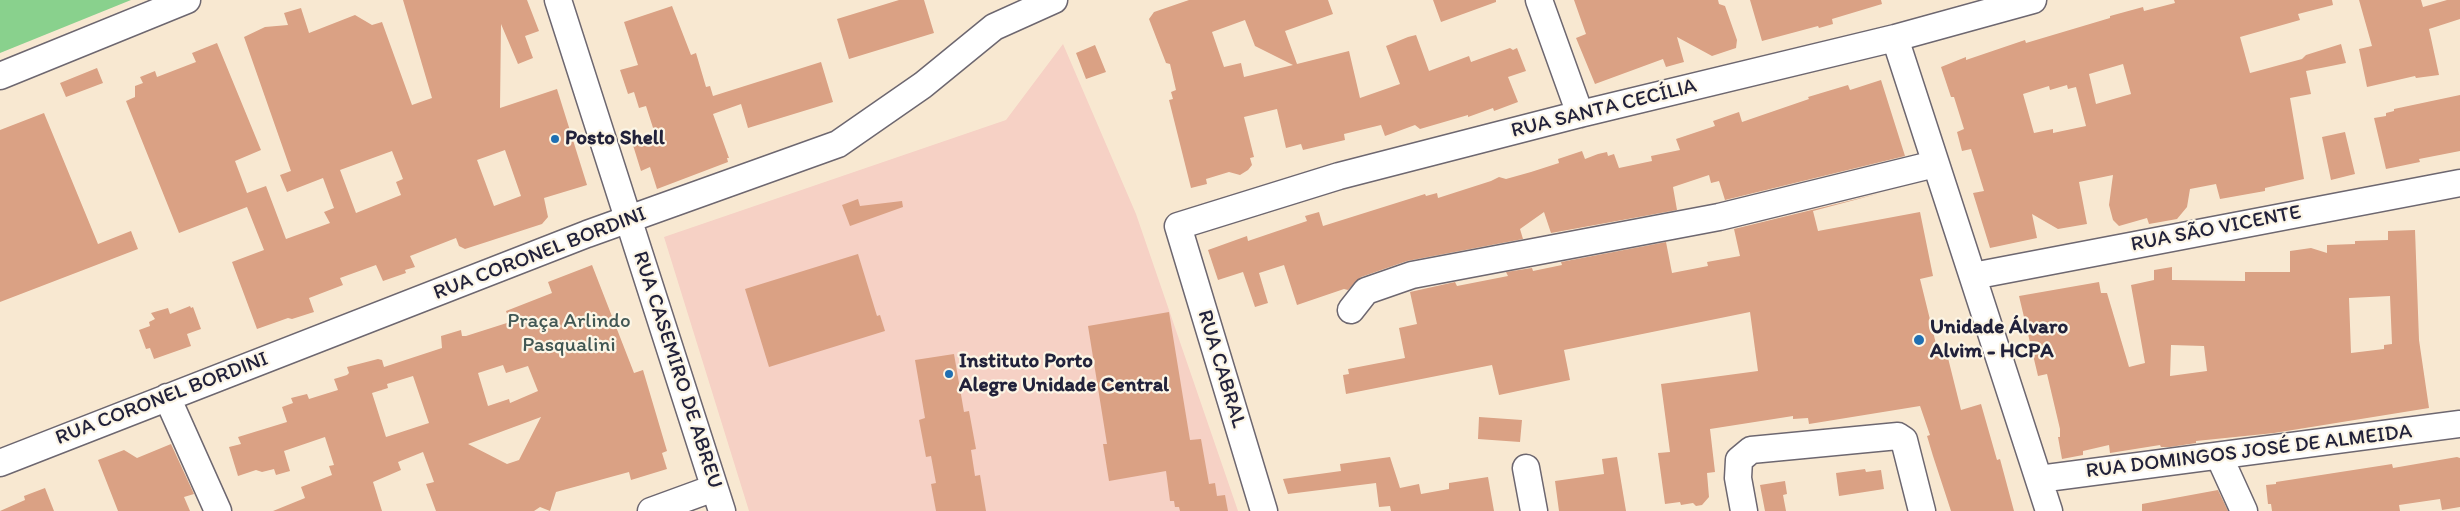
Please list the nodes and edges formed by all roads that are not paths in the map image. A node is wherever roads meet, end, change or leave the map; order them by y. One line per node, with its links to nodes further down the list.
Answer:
1 (187, 0): 7 (street)
2 (558, 0): 11 (street, RUA CASEMIRO DE ABREU)
3 (1054, 0): 11 (street, RUA CORONEL BORDINI)
4 (1539, 0): 8 (street)
5 (2033, 0): 6 (street, RUA SANTA CECÍLIA)
6 (1895, 38): 8 (street, RUA SANTA CECÍLIA); 9 (street)
7 (0, 76)
8 (1580, 114): 12 (street, RUA SANTA CECÍLIA)
9 (1935, 164): 13 (street); 14 (street)
10 (2460, 183): 13 (street, RUA SÃO VICENTE)
11 (628, 219): 15 (street, RUA CORONEL BORDINI); 21 (street, RUA CASEMIRO DE ABREU)
12 (1178, 226): 24 (street, RUA CABRAL)
13 (1973, 276): 20 (street)
14 (1351, 310)
15 (167, 397): 18 (street, RUA CORONEL BORDINI); 22 (street)
16 (2460, 424): 17 (street, RUA DOMINGOS JOSÉ DE ALMEIDA)
17 (2219, 456): 20 (street, RUA DOMINGOS JOSÉ DE ALMEIDA); 29 (street)
18 (0, 462)
19 (1526, 468): 25 (street)
20 (2039, 479): 28 (street)
21 (718, 500): 23 (street)
22 (218, 511)
23 (651, 511)
24 (1264, 511)
25 (1534, 511)
26 (1744, 511): 27 (street)
27 (1922, 511)
28 (2049, 511)
29 (2244, 511)

